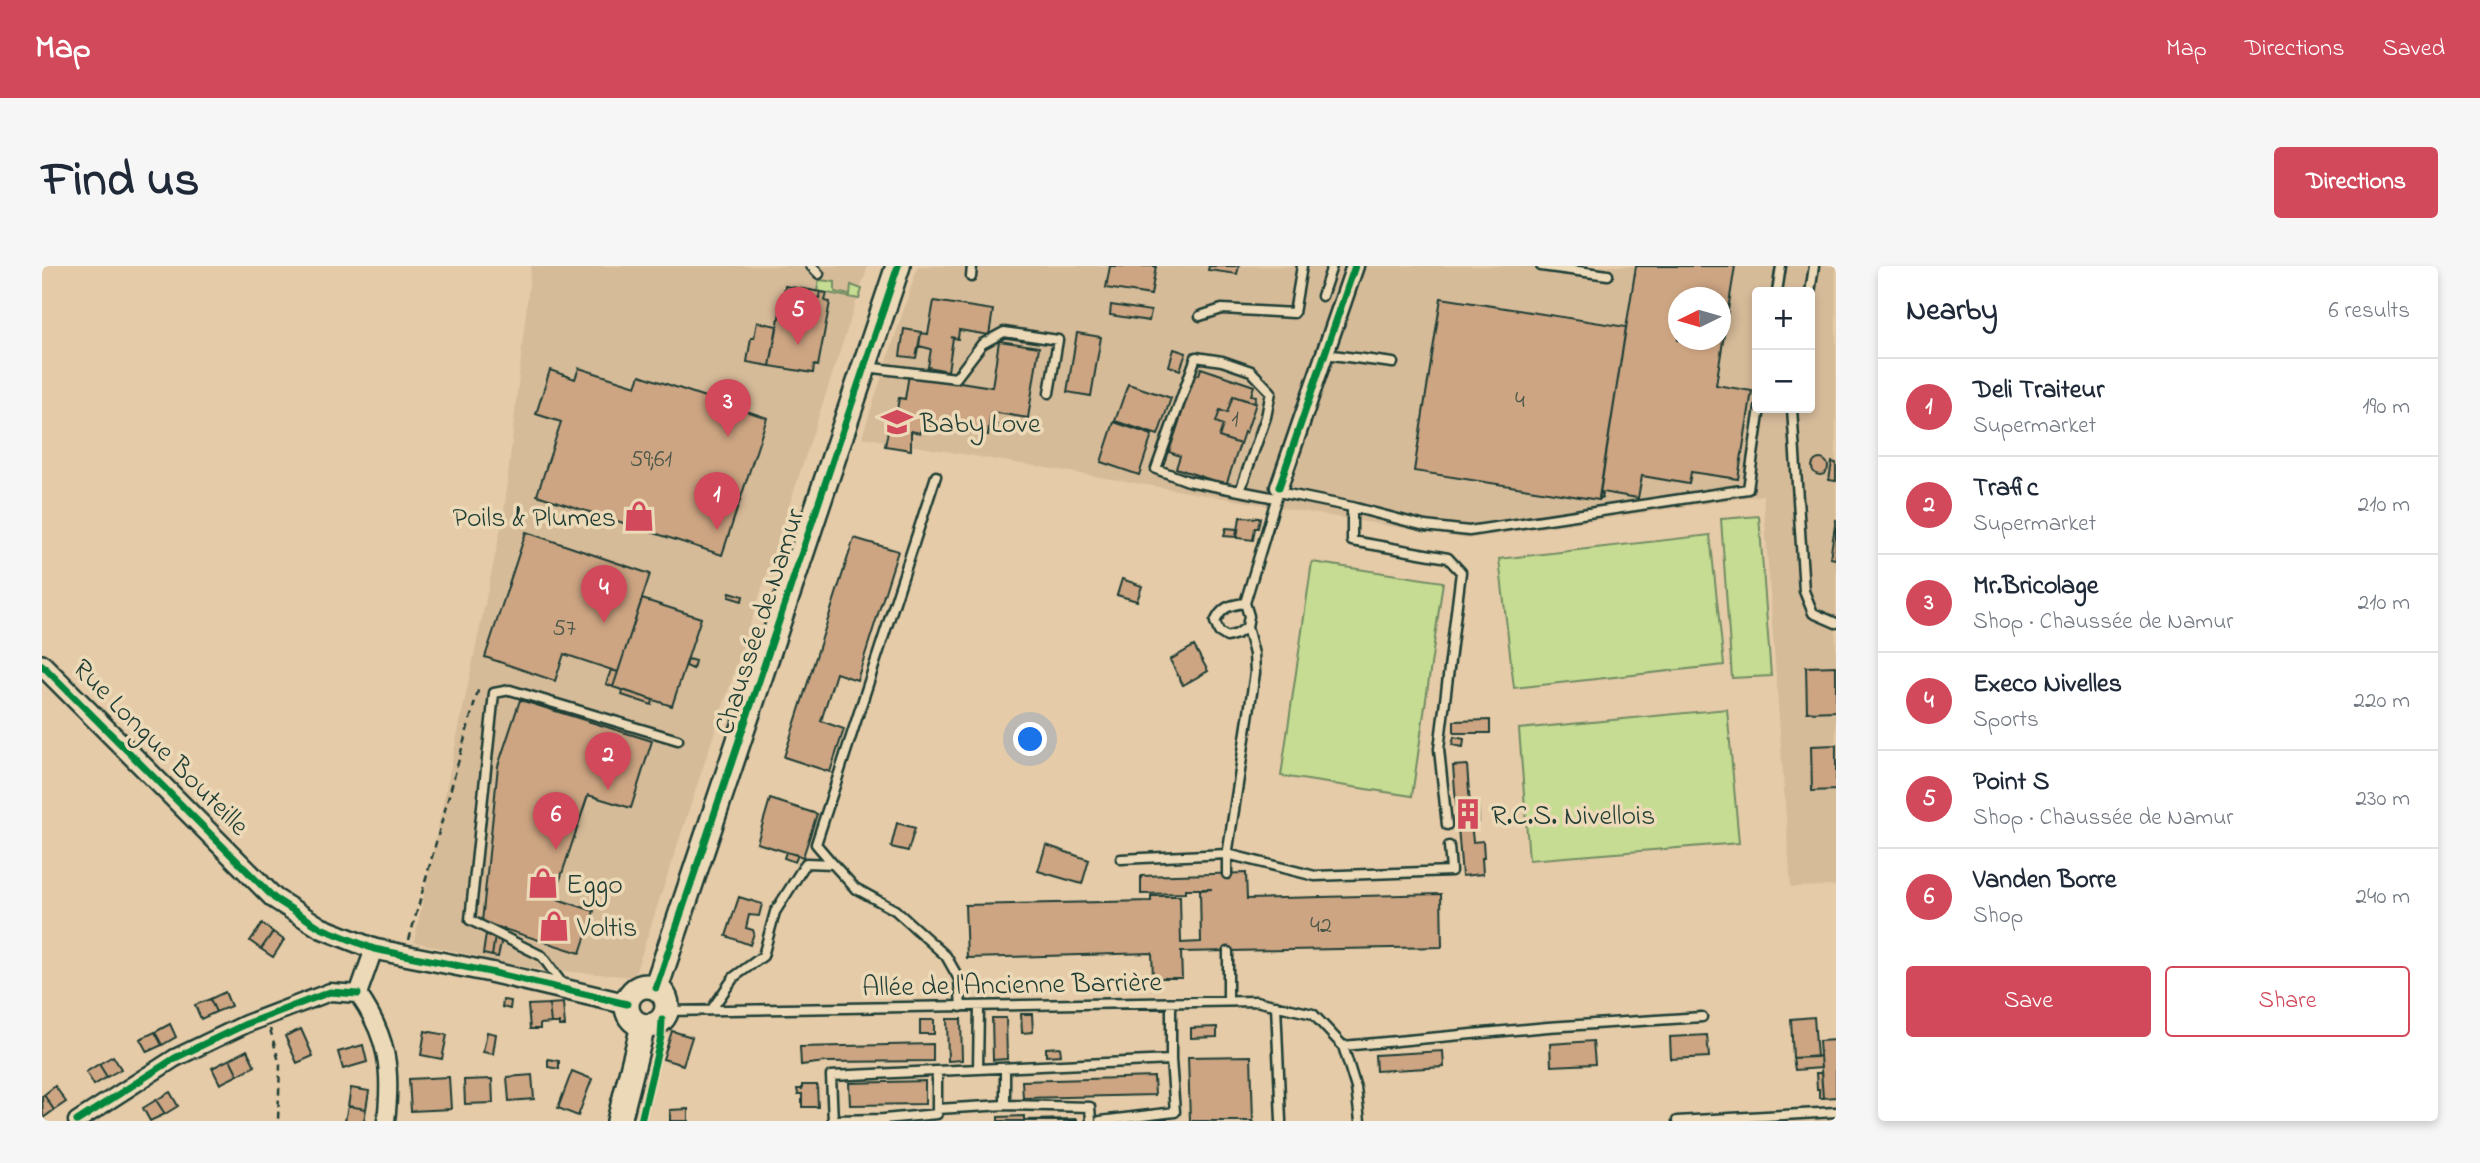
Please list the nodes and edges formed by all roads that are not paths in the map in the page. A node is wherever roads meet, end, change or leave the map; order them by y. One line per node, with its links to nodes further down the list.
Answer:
1 (811, 266): 10 (lane)
2 (898, 266): 19 (main road, Chaussée de Namur)
3 (972, 266): 12 (lane)
4 (1302, 266): 16 (lane)
5 (1332, 266): 15 (lane)
6 (1355, 266): 17 (street)
7 (1541, 266): 11 (lane)
8 (1781, 266): 13 (lane)
9 (1814, 266): 14 (lane)
10 (819, 274)
11 (1608, 275)
12 (971, 276)
13 (1778, 287)
14 (1811, 287)
15 (1321, 296)
16 (1200, 316)
17 (1325, 354): 18 (lane); 25 (street)
18 (1393, 363)
19 (865, 367): 20 (lane); 40 (main road, Chaussée de Namur)
20 (1049, 393)
21 (1759, 413): 26 (lane)
22 (1792, 413): 28 (lane)
23 (936, 476): 36 (lane)
24 (1240, 491): 24 (lane); 25 (lane)
25 (1278, 492): 26 (lane); 27 (lane)
26 (1353, 507): 32 (lane)
27 (1245, 603): 29 (lane); 29 (lane)
28 (1836, 623)
29 (1247, 627): 34 (lane)
30 (42, 665): 38 (street, Rue Longue Bouteille)
31 (678, 740): 41 (lane)
32 (1447, 825)
33 (1449, 846): 34 (lane)
34 (1227, 854): 35 (lane); 37 (lane)
35 (1121, 859)
36 (833, 864): 47 (lane); 49 (lane)
37 (1227, 874)
38 (374, 949): 41 (street, Rue Longue Bouteille); 42 (street)
39 (1228, 952): 43 (lane)
40 (656, 988): 45 (main road); 50 (main road)
41 (567, 990): 45 (street, Rue Longue Bouteille)
42 (358, 994): 63 (street); 64 (street)
43 (1228, 1001): 44 (lane, Allée de l'Ancienne Barrière); 46 (lane, Allée de l'Ancienne Barrière)
44 (1171, 1003): 48 (lane, Allée de l'Ancienne Barrière); 54 (lane)
45 (627, 1004): 52 (main road)
46 (1276, 1005): 53 (lane, Allée de l'Ancienne Barrière); 69 (lane)
47 (961, 1007): 48 (lane, Allée de l'Ancienne Barrière); 49 (lane, Allée de l'Ancienne Barrière)
48 (979, 1007): 55 (lane)
49 (712, 1009): 50 (lane, Allée de l'Ancienne Barrière)
50 (667, 1011): 52 (main road)
51 (1702, 1017): 53 (lane)
52 (643, 1026): 65 (main road)
53 (1343, 1046): 70 (lane, Allée de l'Ancienne Barrière)
54 (1171, 1060): 56 (lane); 61 (lane)
55 (978, 1069): 56 (lane); 57 (lane)
56 (1005, 1069): 58 (lane)
57 (937, 1071): 59 (lane); 66 (lane)
58 (1005, 1105): 59 (lane); 67 (lane)
59 (937, 1109): 62 (lane)
60 (1836, 1112): 71 (lane)
61 (1135, 1119): 68 (lane)
62 (884, 1120): 66 (lane)
63 (77, 1121)
64 (386, 1121)
65 (619, 1121)
66 (834, 1121)
67 (1091, 1121)
68 (1100, 1121)
69 (1282, 1121)
70 (1360, 1121)
71 (1677, 1121)

